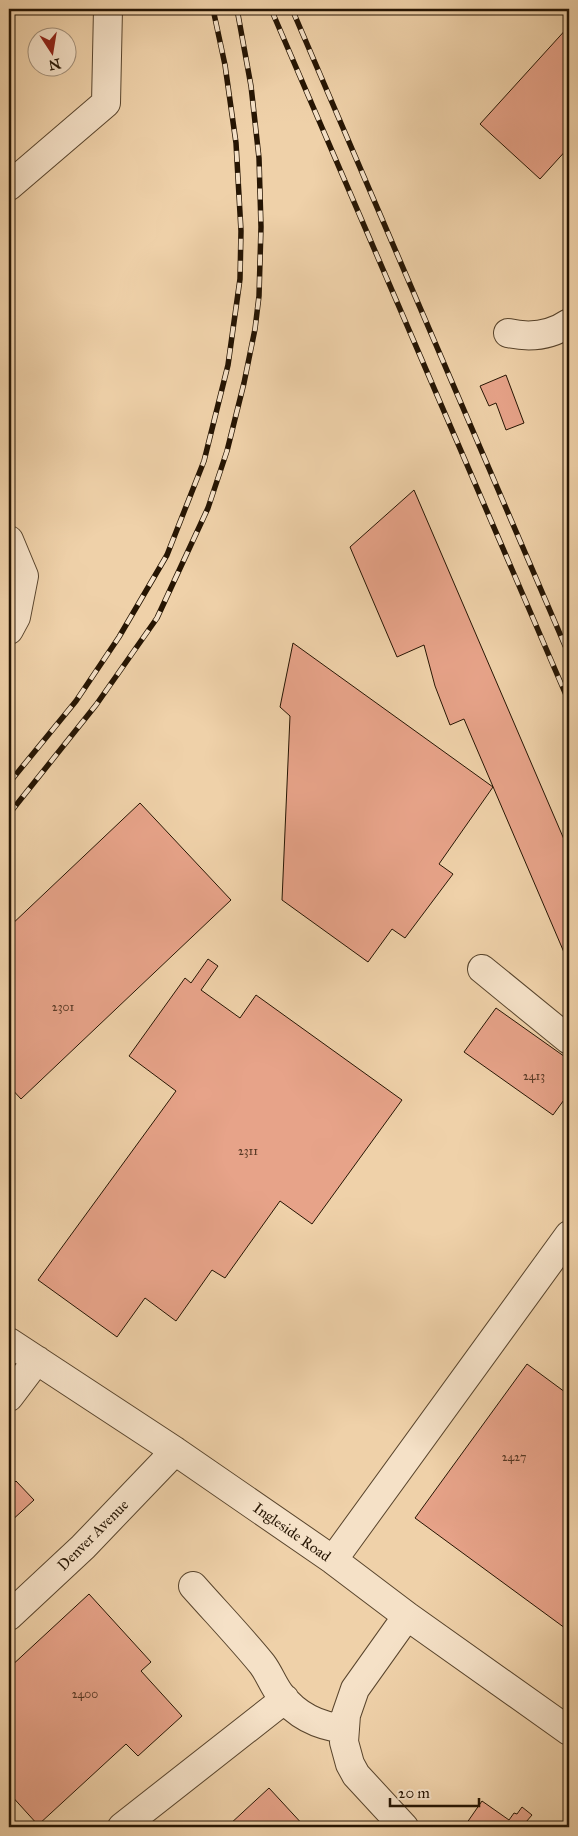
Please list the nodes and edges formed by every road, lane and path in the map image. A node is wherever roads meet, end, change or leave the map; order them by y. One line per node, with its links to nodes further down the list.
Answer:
1 (108, 9): 2 (street)
2 (9, 186)
3 (569, 323): 4 (street)
4 (508, 333)
5 (9, 540): 6 (street)
6 (9, 630)
7 (482, 968): 8 (street)
8 (569, 1040)
9 (569, 1235): 14 (street)
10 (9, 1342): 11 (street, Ingleside Road)
11 (37, 1360): 12 (street); 13 (street, Ingleside Road)
12 (9, 1397)
13 (176, 1451): 14 (street, Ingleside Road); 16 (street, Denver Avenue)
14 (333, 1560): 17 (street, Ingleside Road)
15 (193, 1586): 18 (street)
16 (9, 1616)
17 (407, 1616): 19 (street); 20 (street, Ingleside Road)
18 (285, 1699): 19 (street); 21 (street)
19 (345, 1729): 22 (street)
20 (569, 1731)
21 (122, 1827)
22 (404, 1827)

